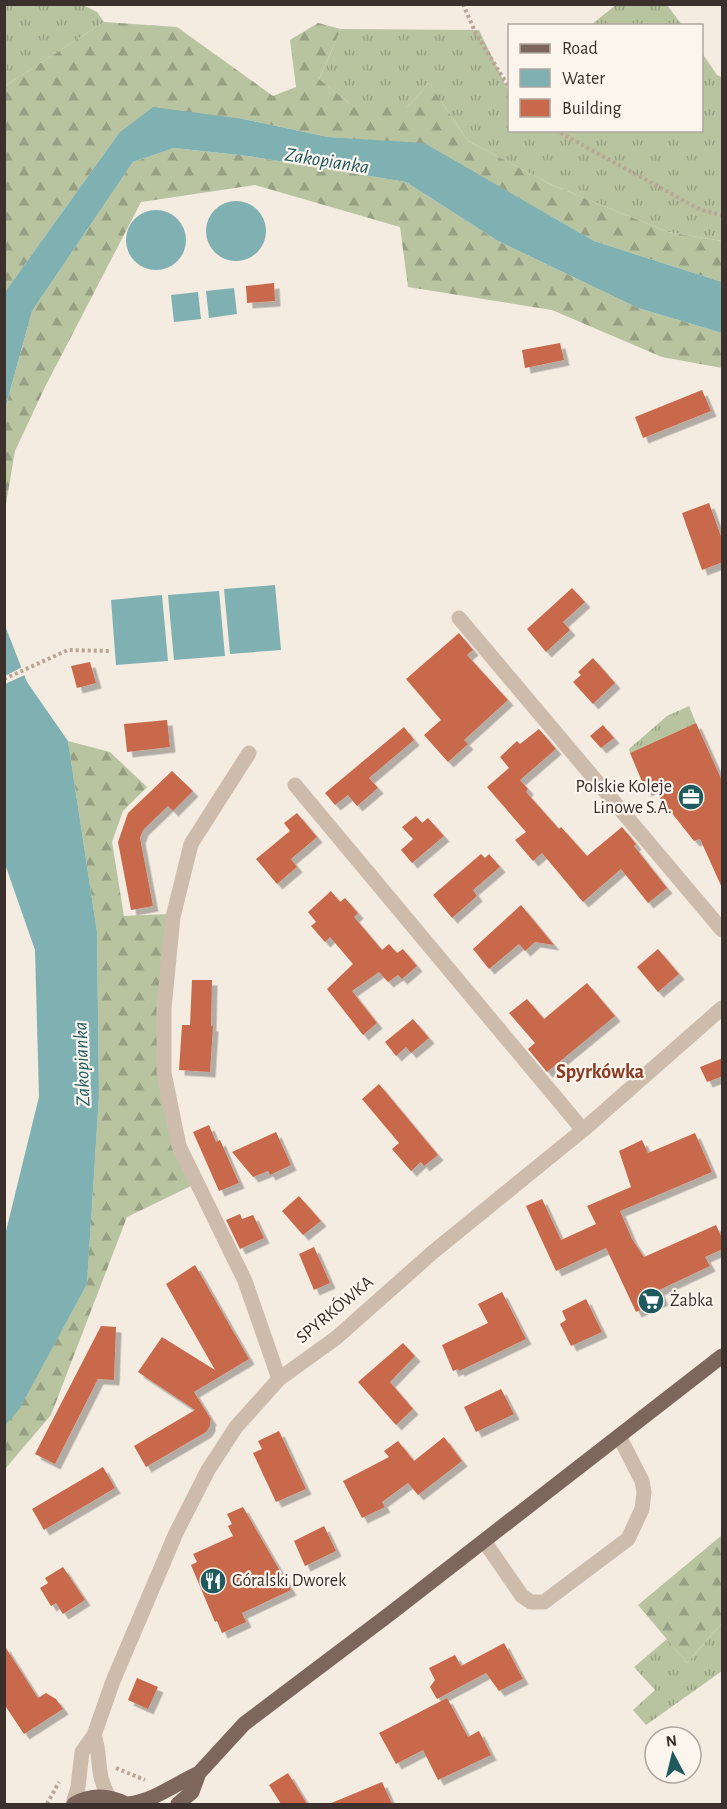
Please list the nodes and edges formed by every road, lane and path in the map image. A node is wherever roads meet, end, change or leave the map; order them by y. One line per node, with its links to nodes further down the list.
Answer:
1 (463, 4): 2 (path)
2 (508, 86)
3 (559, 132): 4 (path)
4 (723, 215)
5 (459, 618): 10 (street)
6 (110, 651): 7 (path)
7 (4, 679)
8 (249, 753): 14 (street)
9 (295, 785): 12 (street)
10 (723, 930)
11 (723, 1008): 12 (street, SPYRKÓWKA)
12 (583, 1130): 14 (street, SPYRKÓWKA)
13 (723, 1356): 15 (main road)
14 (279, 1379): 17 (street, SPYRKÓWKA)
15 (619, 1436): 16 (main road); 16 (street)
16 (484, 1541): 19 (main road)
17 (94, 1735): 18 (street, SPYRKÓWKA); 22 (street, SPYRKÓWKA)
18 (98, 1766): 20 (path); 21 (street, SPYRKÓWKA)
19 (199, 1773): 20 (main road); 24 (main road)
20 (160, 1794): 23 (main road)
21 (109, 1797): 22 (main road); 23 (main road)
22 (74, 1804)
23 (127, 1804)
24 (178, 1804)

